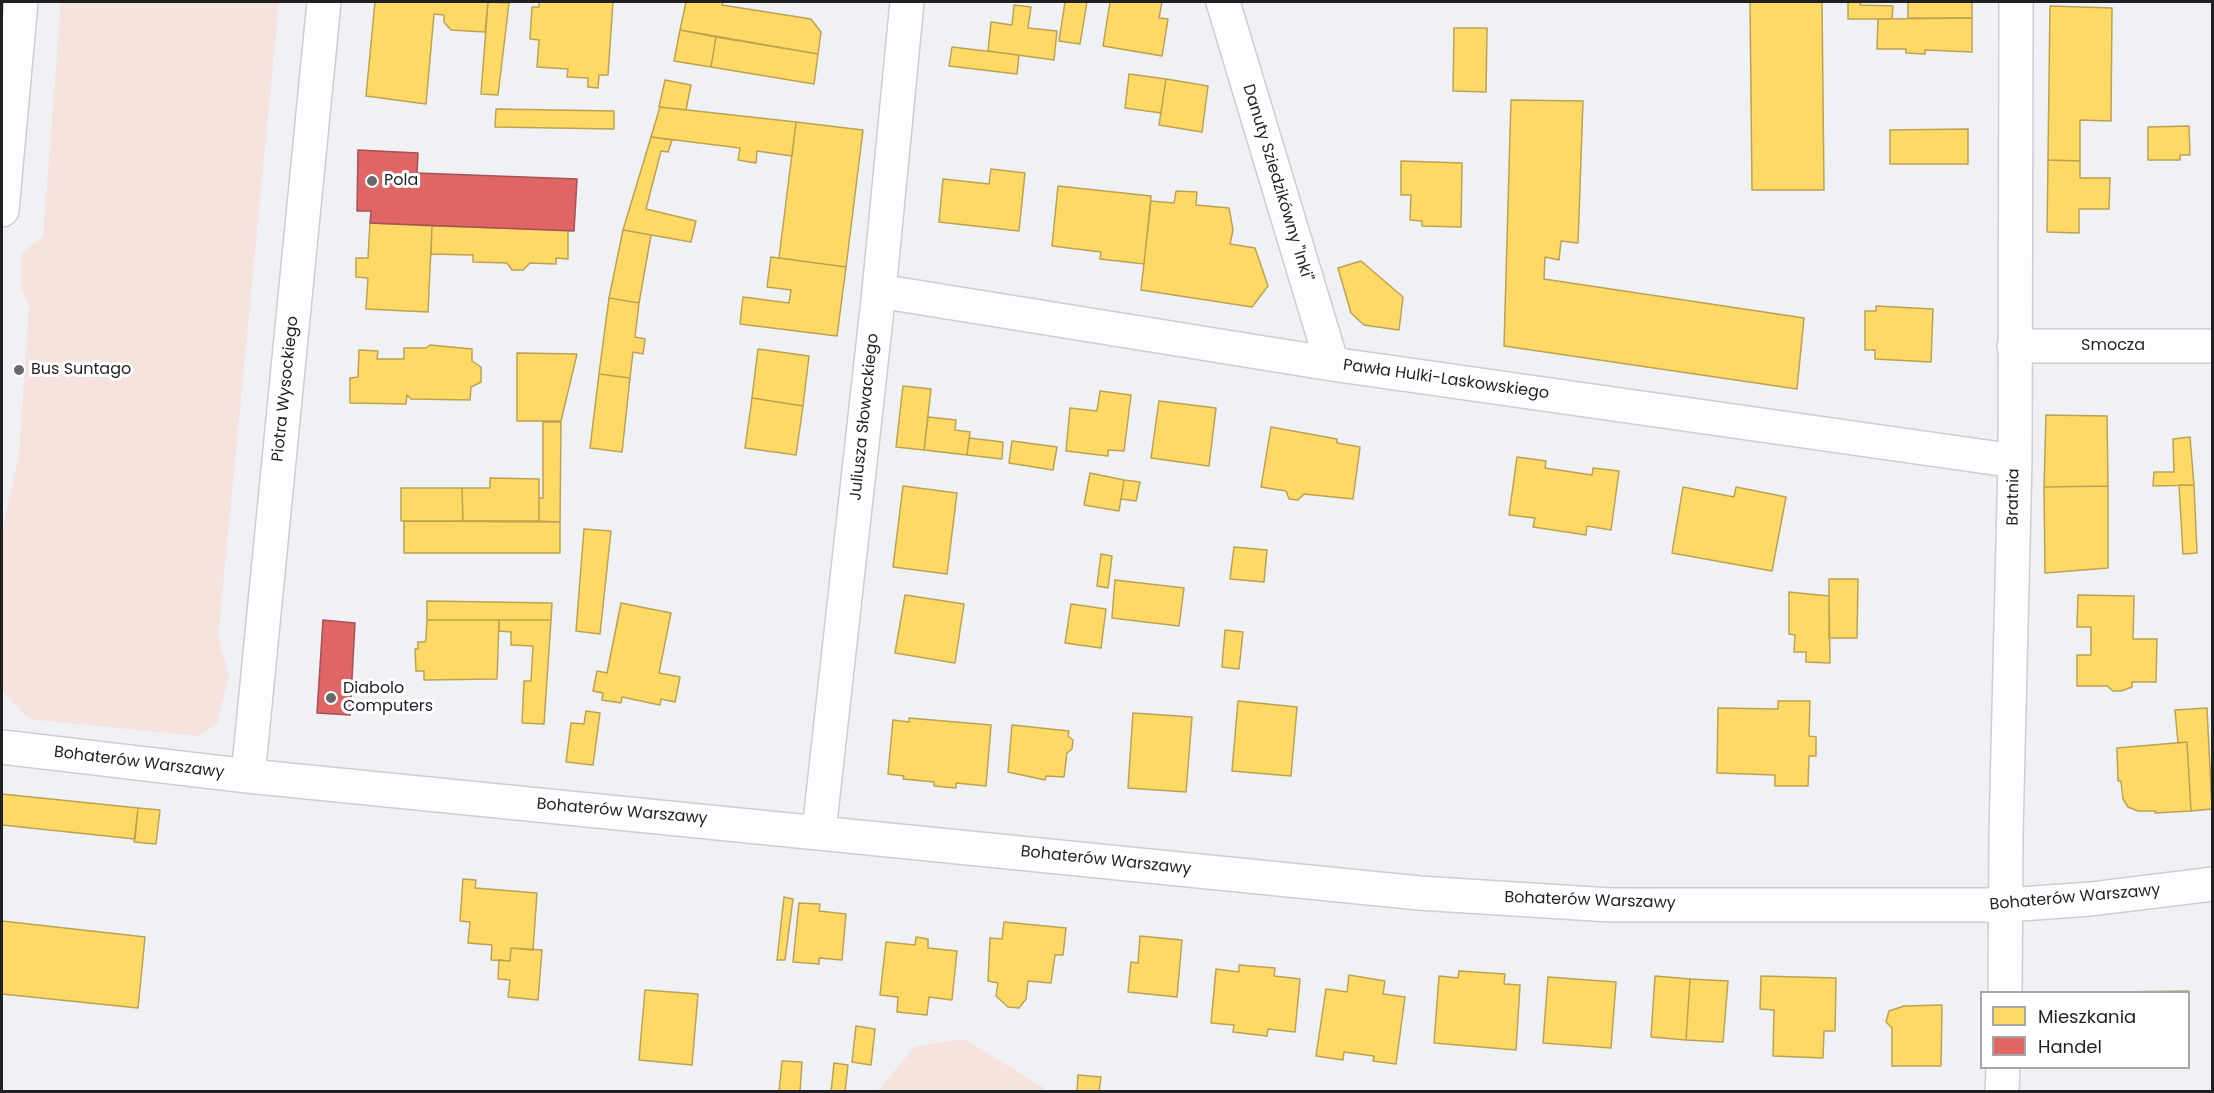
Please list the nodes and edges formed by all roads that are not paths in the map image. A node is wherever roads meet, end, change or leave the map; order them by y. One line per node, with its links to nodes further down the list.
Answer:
1 (21, 2): 6 (street)
2 (324, 2): 13 (street, Piotra Wysockiego)
3 (907, 2): 7 (street, Juliusza Słowackiego)
4 (1223, 2): 10 (street, Danuty Sziedzikówny "Inki")
5 (2016, 2): 8 (street, Bratnia)
6 (2, 210)
7 (879, 291): 10 (street, Pawła Hulki-Laskowskiego); 14 (street, Juliusza Słowackiego)
8 (2014, 346): 9 (street, Smocza); 11 (street, Bratnia)
9 (2212, 346)
10 (1332, 364): 11 (street, Pawła Hulki-Laskowskiego)
11 (2015, 461): 16 (street, Bratnia)
12 (2, 747): 13 (street, Bohaterów Warszawy)
13 (248, 776): 14 (street, Bohaterów Warszawy)
14 (819, 831): 16 (street, Bohaterów Warszawy)
15 (2212, 884): 16 (street, Bohaterów Warszawy)
16 (2006, 905): 17 (street, Bratnia)
17 (2005, 991)
18 (2003, 1069): 19 (street)
19 (2002, 1092)

